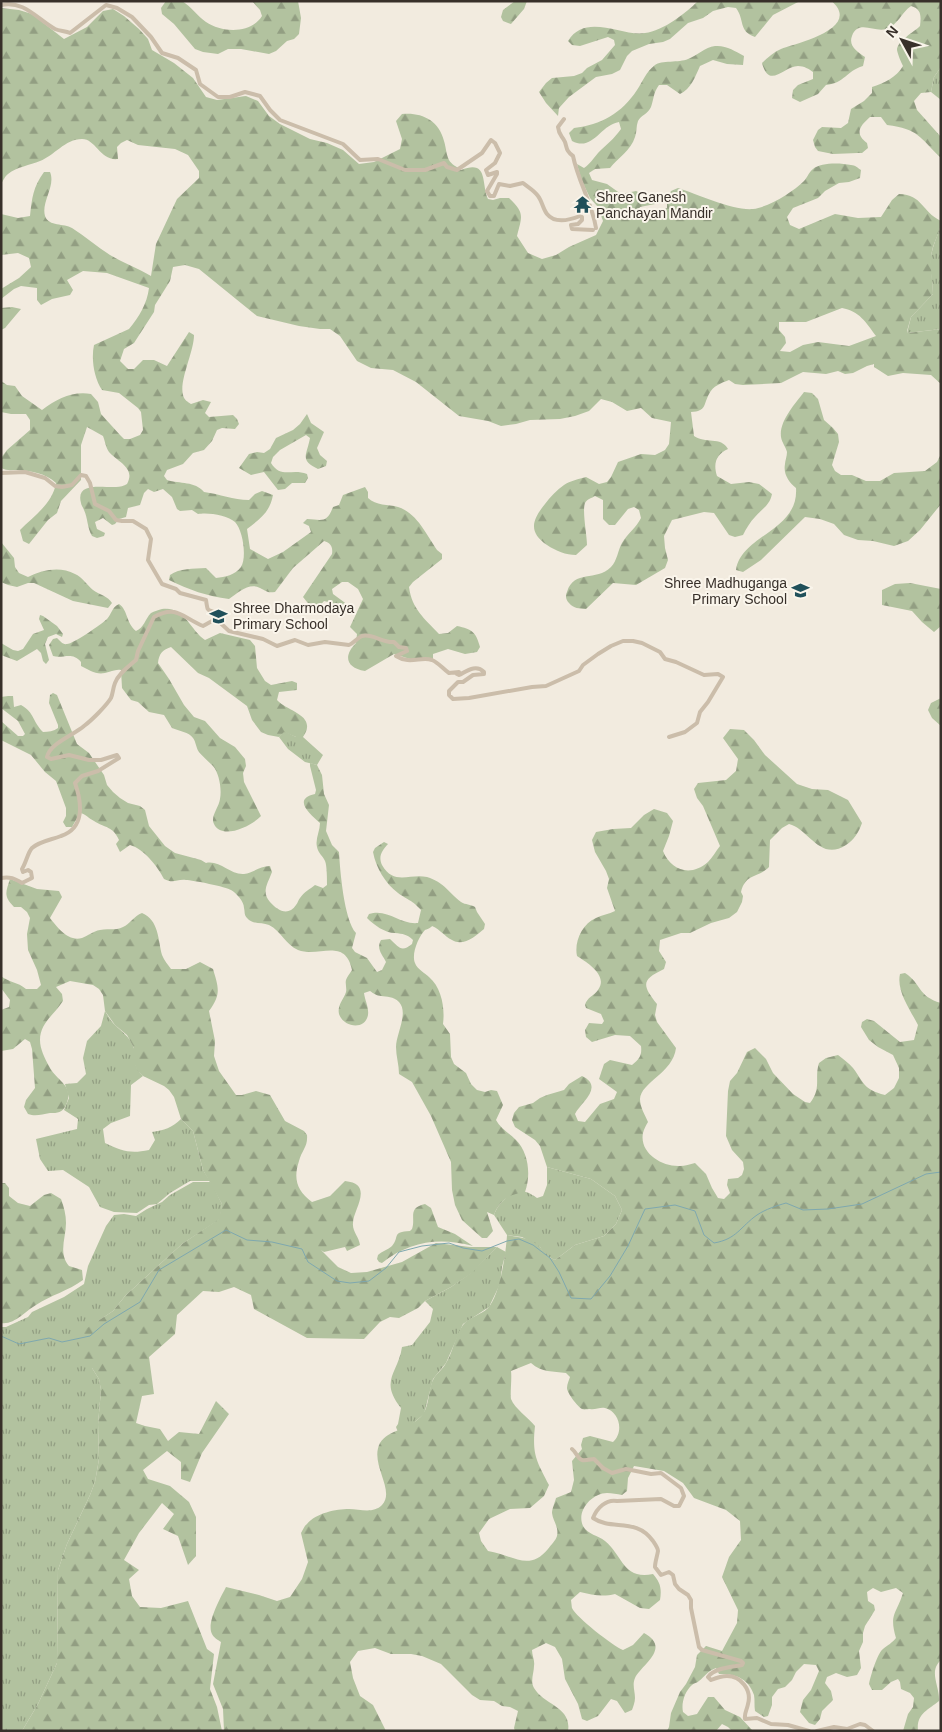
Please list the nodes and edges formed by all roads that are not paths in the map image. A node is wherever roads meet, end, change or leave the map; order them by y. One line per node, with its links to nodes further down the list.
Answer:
1 (1, 5): 2 (street)
2 (564, 119)
3 (1, 473): 4 (street)
4 (215, 618): 5 (street); 6 (street)
5 (669, 737)
6 (1, 878)
7 (572, 1449): 8 (street)
8 (809, 1731)
9 (817, 1731): 10 (street)
10 (873, 1731)

